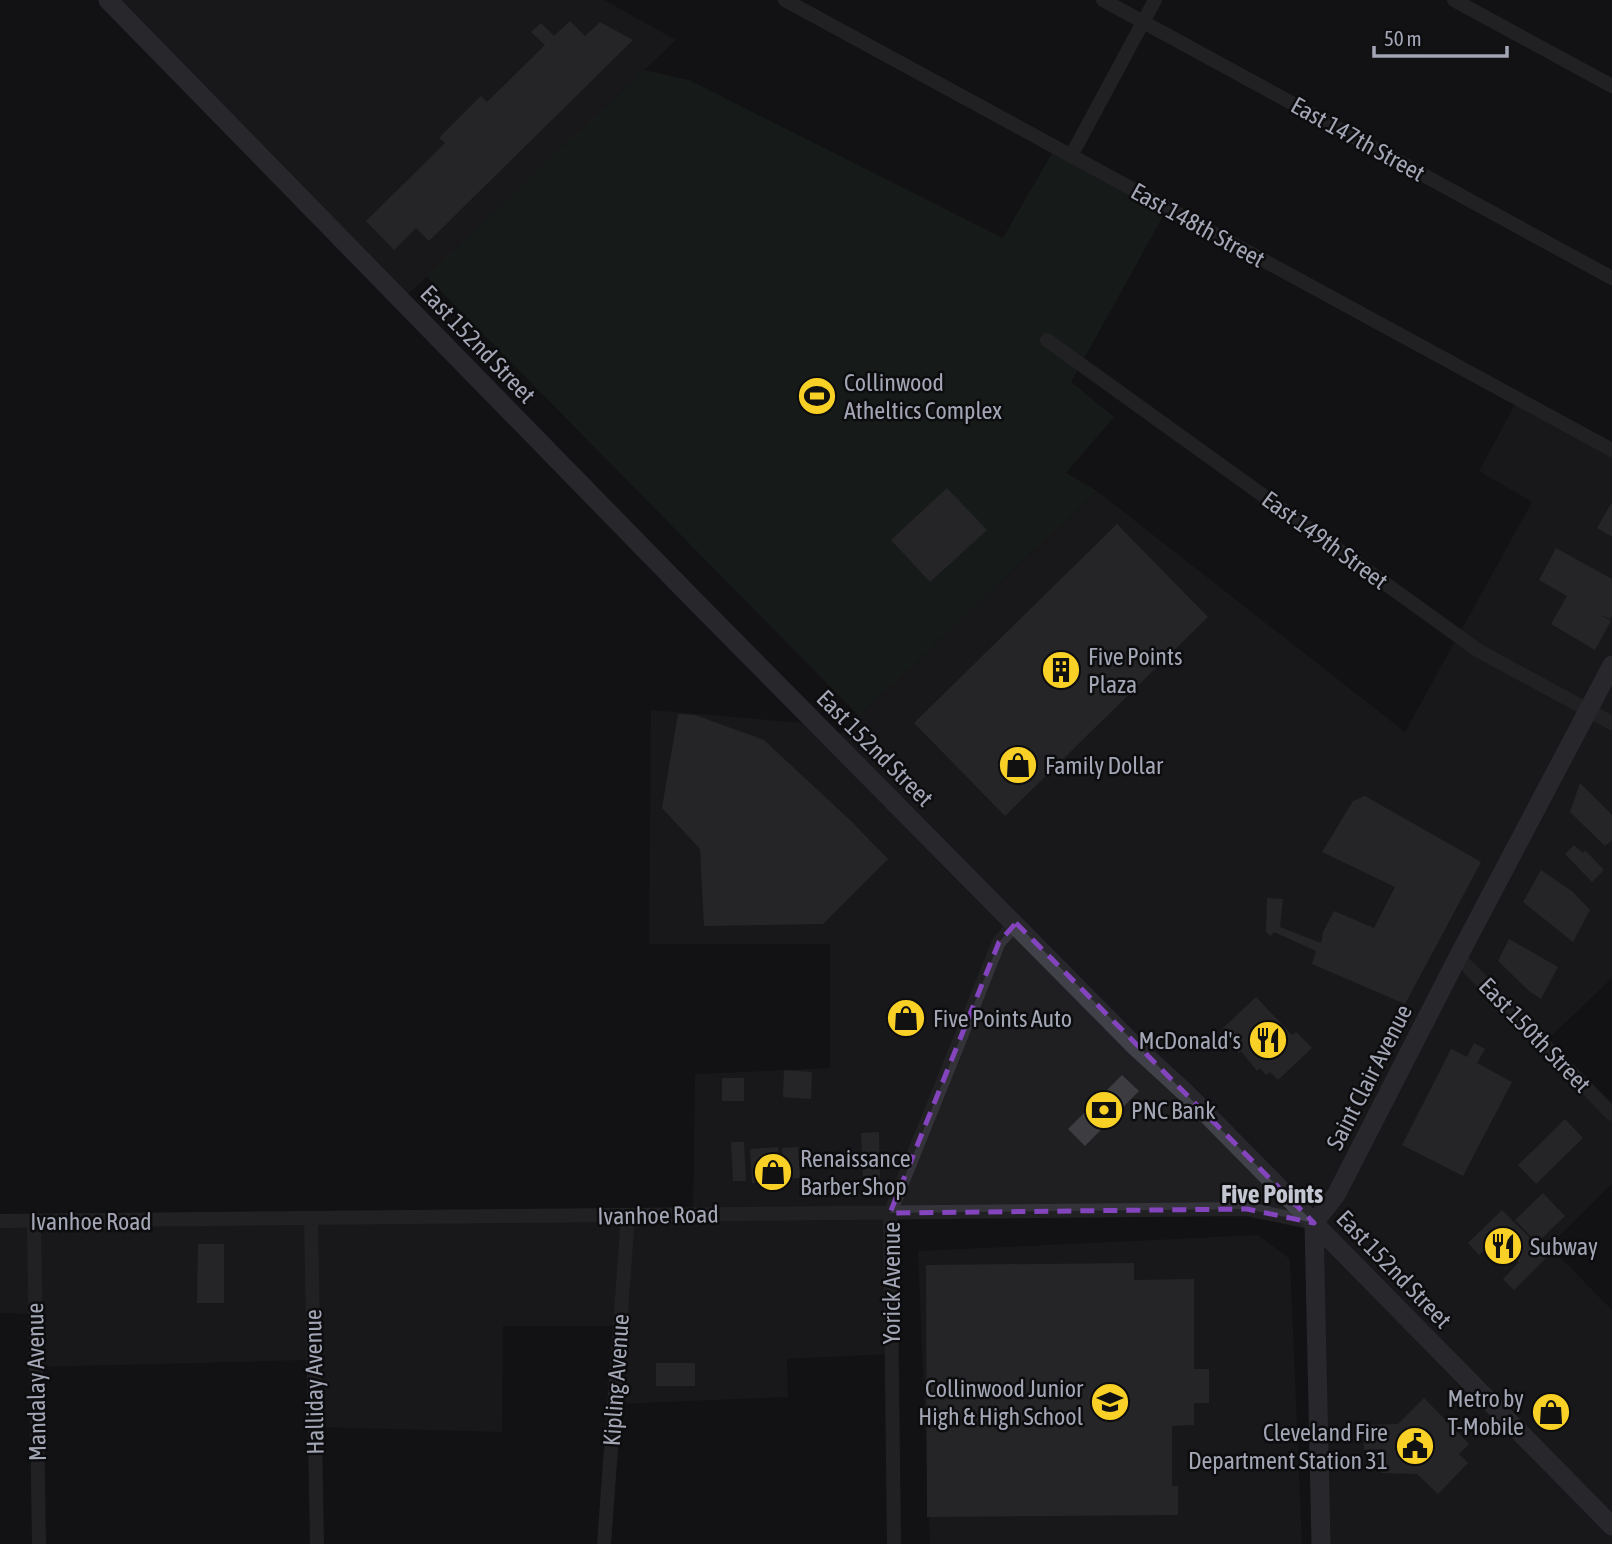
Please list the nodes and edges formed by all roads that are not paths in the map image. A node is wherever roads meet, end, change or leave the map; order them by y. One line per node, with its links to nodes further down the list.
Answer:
1 (108, 0): 15 (street, East 152nd Street)
2 (785, 0): 8 (street, East 148th Street)
3 (1103, 0): 6 (street, East 147th Street)
4 (1155, 0): 6 (street)
5 (1454, 0): 7 (street)
6 (1143, 22): 8 (street); 9 (street, East 147th Street)
7 (1612, 86)
8 (1071, 156): 11 (street, East 148th Street)
9 (1612, 278)
10 (1047, 340): 13 (street, East 149th Street)
11 (1612, 450)
12 (1612, 665): 13 (street, Saint Clair Avenue)
13 (1587, 711): 14 (street, East 149th Street); 16 (street, Saint Clair Avenue)
14 (1612, 723)
15 (1016, 923): 18 (street, Yorick Avenue); 23 (street, East 152nd Street)
16 (1458, 957): 17 (street, East 150th Street); 23 (street, Saint Clair Avenue)
17 (1612, 1114)
18 (890, 1213): 19 (street, Ivanhoe Road); 23 (street, Ivanhoe Road); 28 (street, Yorick Avenue)
19 (628, 1216): 20 (street, Ivanhoe Road); 27 (street, Kipling Avenue)
20 (311, 1219): 22 (street, Ivanhoe Road); 26 (street, Halliday Avenue)
21 (0, 1221): 22 (street, Ivanhoe Road)
22 (34, 1221): 25 (street, Mandalay Avenue)
23 (1314, 1223): 24 (street, East 152nd Street); 29 (street)
24 (1612, 1526)
25 (39, 1544)
26 (317, 1544)
27 (604, 1544)
28 (894, 1544)
29 (1321, 1544)

